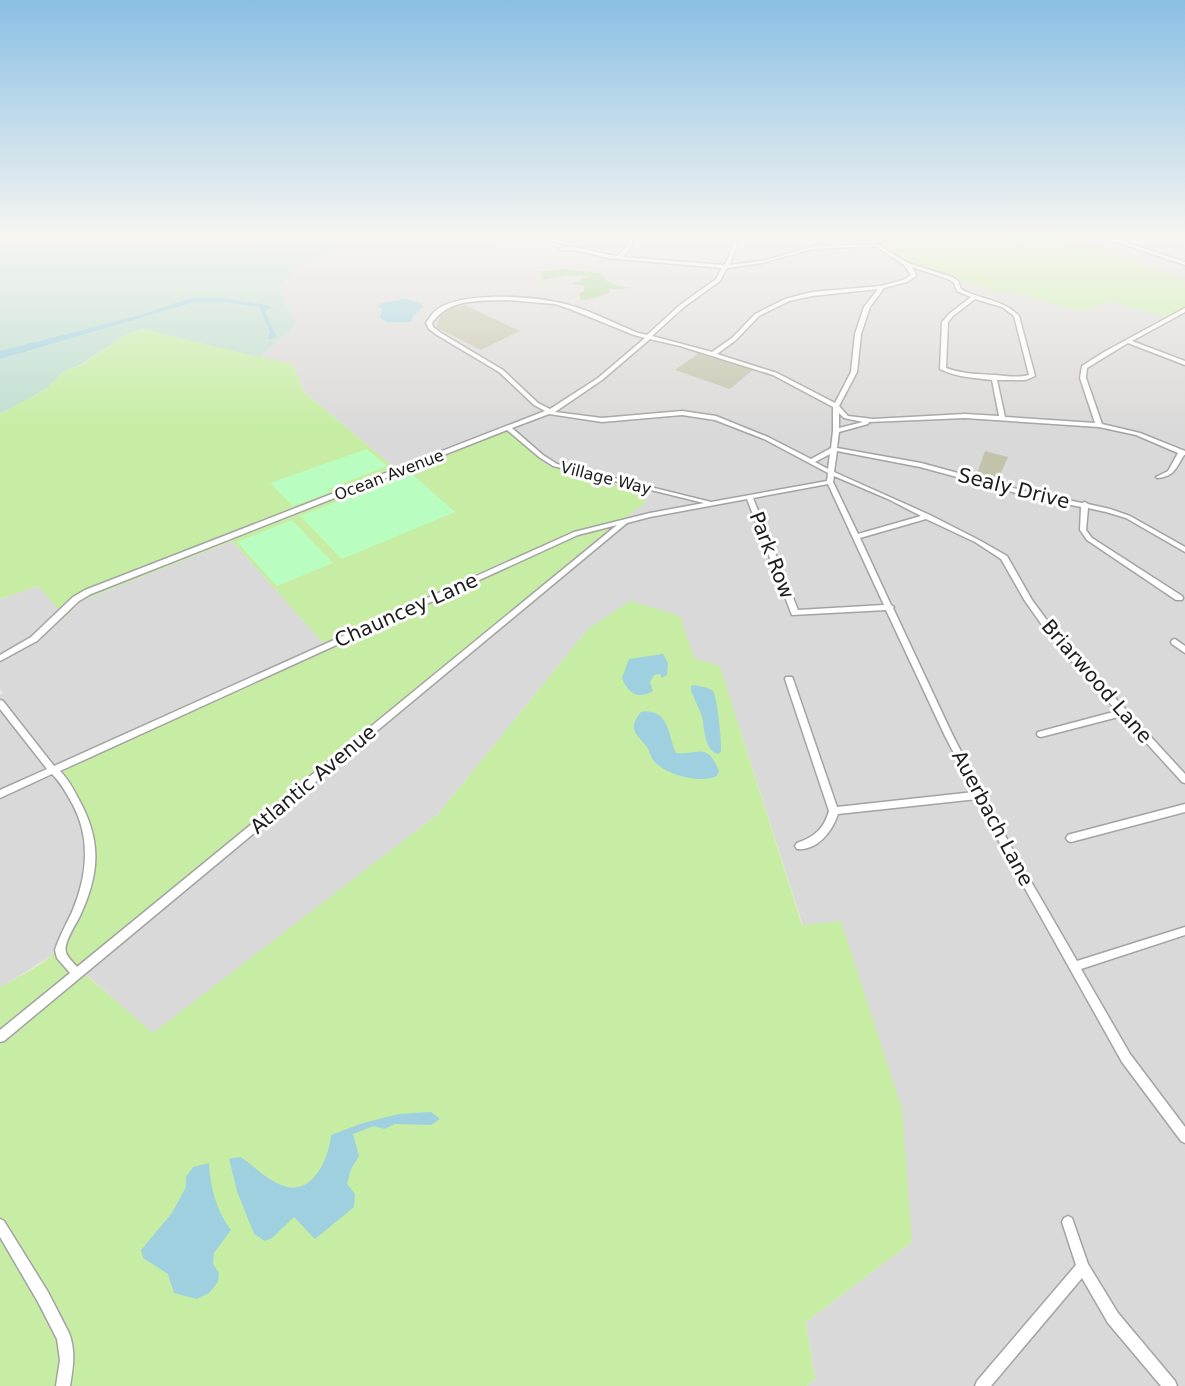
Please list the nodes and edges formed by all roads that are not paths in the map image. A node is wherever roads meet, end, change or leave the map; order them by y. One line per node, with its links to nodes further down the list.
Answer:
1 (464, 302): 15 (street)
2 (541, 302): 9 (street)
3 (688, 302): 9 (street, Ocean Avenue)
4 (784, 302): 11 (street)
5 (871, 302): 14 (street)
6 (968, 302): 13 (street)
7 (988, 302): 13 (street)
8 (1185, 310): 10 (street)
9 (649, 337): 11 (street); 15 (street, Ocean Avenue)
10 (1128, 341): 12 (street); 18 (street)
11 (713, 354): 14 (street)
12 (1185, 363)
13 (994, 377): 16 (street)
14 (836, 406): 17 (street); 20 (street)
15 (550, 412): 19 (street, Ocean Avenue); 23 (street, Briarwood Lane)
16 (1002, 418): 17 (street); 18 (street)
17 (873, 421): 20 (street)
18 (1099, 425): 22 (street)
19 (509, 429): 27 (street, Village Way); 37 (street, Ocean Avenue)
20 (836, 431): 21 (street)
21 (834, 448): 23 (street); 24 (street); 28 (street, Sealy Drive)
22 (1183, 452): 25 (street)
23 (810, 462): 24 (street, Briarwood Lane)
24 (830, 477): 26 (street, Chauncey Lane); 29 (street, Briarwood Lane); 31 (street, Auerbach Lane)
25 (1159, 477)
26 (750, 497): 27 (street, Chauncey Lane); 34 (street, Park Row)
27 (714, 503): 30 (street, Chauncey Lane)
28 (1085, 504): 32 (street, Sealy Drive); 33 (street)
29 (928, 516): 31 (street); 40 (street, Briarwood Lane)
30 (626, 521): 42 (street, Chauncey Lane); 52 (street, Atlantic Avenue)
31 (856, 537): 34 (street, Auerbach Lane)
32 (1185, 550)
33 (1179, 598)
34 (890, 607): 45 (street, Auerbach Lane)
35 (1175, 642): 36 (street)
36 (1185, 650)
37 (0, 658)
38 (789, 679): 47 (street)
39 (0, 703): 42 (street)
40 (1123, 713): 41 (street); 43 (street, Briarwood Lane)
41 (1041, 734)
42 (53, 770): 44 (street, Chauncey Lane); 52 (street)
43 (1185, 780)
44 (0, 794)
45 (979, 795): 47 (street); 51 (street, Auerbach Lane)
46 (1185, 808): 48 (street)
47 (834, 811): 49 (street)
48 (1071, 838)
49 (800, 846)
50 (1185, 931): 51 (street)
51 (1075, 966): 54 (street, Auerbach Lane)
52 (77, 974): 53 (street, Atlantic Avenue)
53 (0, 1037)
54 (1185, 1137)
55 (1068, 1222): 57 (street)
56 (0, 1225): 58 (street)
57 (1083, 1267): 59 (street); 60 (street)
58 (63, 1386)
59 (982, 1386)
60 (1170, 1386)

